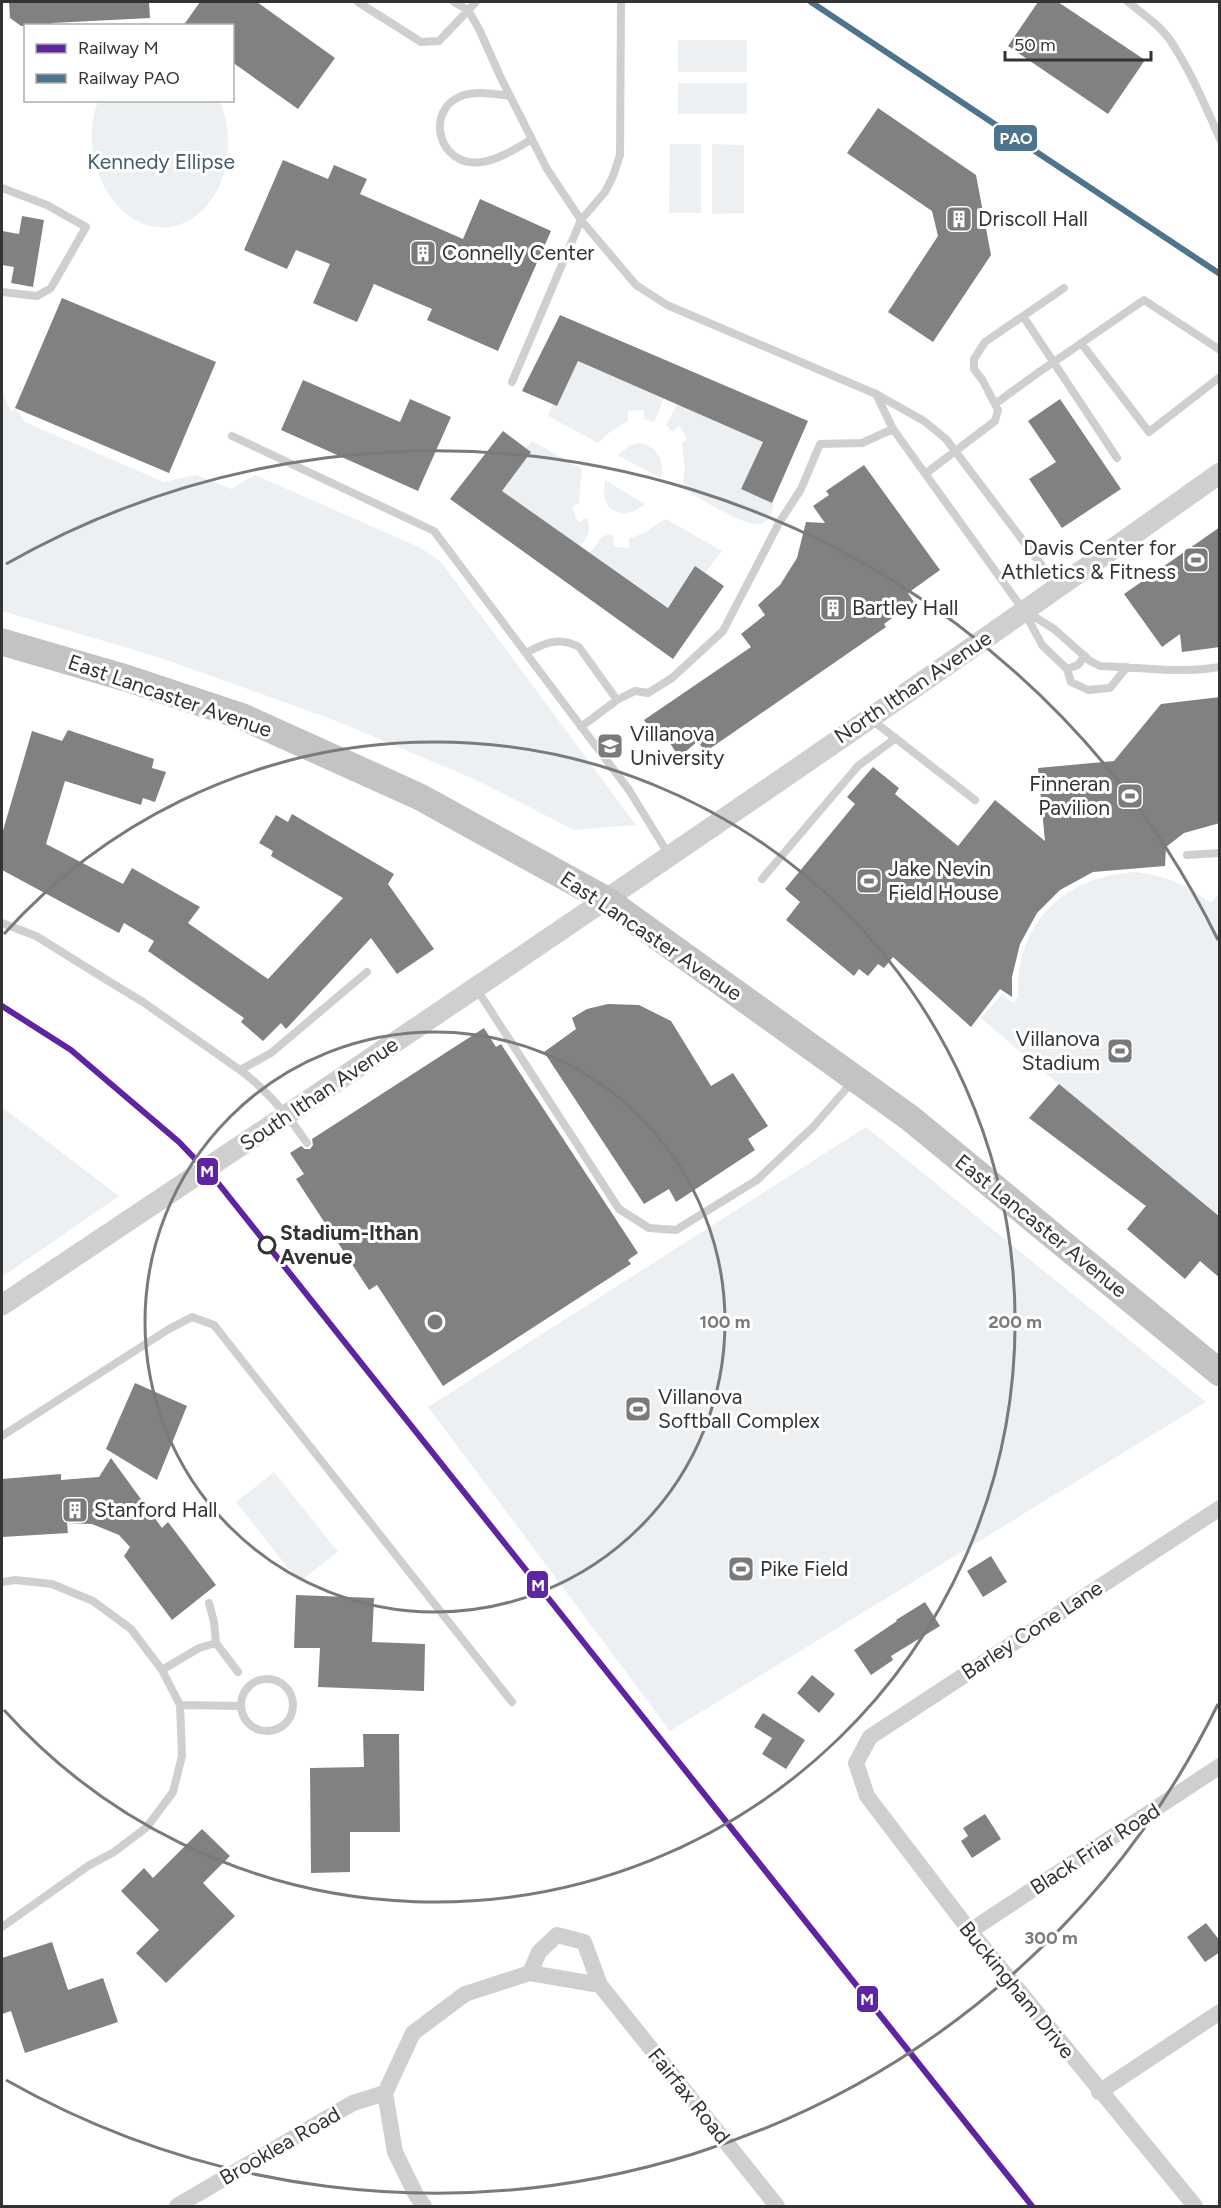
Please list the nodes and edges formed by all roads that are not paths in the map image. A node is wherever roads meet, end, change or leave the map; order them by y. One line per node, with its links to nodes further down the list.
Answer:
1 (358, 2): 6 (lane)
2 (454, 2): 6 (lane)
3 (476, 2): 6 (lane)
4 (621, 2): 11 (lane)
5 (1128, 2): 9 (lane)
6 (468, 10): 7 (lane)
7 (510, 96): 8 (lane); 8 (lane)
8 (532, 139): 11 (lane)
9 (1220, 140)
10 (2, 188): 13 (lane)
11 (582, 220): 18 (lane); 19 (lane)
12 (1064, 288): 14 (lane)
13 (2, 292)
14 (1023, 316): 20 (lane); 24 (lane)
15 (1081, 343): 16 (lane); 17 (lane); 20 (lane, bridge)
16 (1220, 350)
17 (1220, 377)
18 (512, 382)
19 (876, 394): 21 (lane); 23 (lane)
20 (995, 404): 23 (lane)
21 (893, 429): 26 (lane); 35 (lane)
22 (232, 436): 30 (lane)
23 (956, 452): 26 (lane); 27 (lane)
24 (1117, 458)
25 (1220, 473): 27 (street, North Ithan Avenue)
26 (925, 474): 28 (lane)
27 (1058, 588): 28 (street, North Ithan Avenue)
28 (1024, 611): 31 (lane); 34 (lane); 36 (street, North Ithan Avenue)
29 (2, 642): 44 (highway, East Lancaster Avenue)
30 (526, 653): 35 (lane); 37 (lane)
31 (1085, 656): 32 (lane); 34 (lane)
32 (1127, 667): 33 (lane); 34 (lane)
33 (1220, 667)
34 (1067, 669)
35 (617, 699): 37 (lane)
36 (869, 718): 38 (lane); 41 (street, North Ithan Avenue)
37 (581, 727): 41 (lane)
38 (896, 738): 39 (lane); 43 (lane)
39 (975, 800)
40 (1220, 853): 42 (lane)
41 (669, 855): 44 (street, North Ithan Avenue)
42 (1187, 855)
43 (762, 879)
44 (605, 899): 47 (street, South Ithan Avenue); 49 (highway, East Lancaster Avenue)
45 (2, 923): 48 (lane)
46 (367, 972): 48 (lane)
47 (476, 988): 49 (lane); 50 (street, South Ithan Avenue)
48 (240, 1070): 50 (lane)
49 (855, 1079): 53 (highway, East Lancaster Avenue)
50 (288, 1115): 51 (lane); 52 (street, South Ithan Avenue)
51 (307, 1143)
52 (2, 1305)
53 (1220, 1373)
54 (2, 1436): 61 (lane)
55 (1220, 1508): 64 (street, Barley Cone Lane)
56 (2, 1582): 59 (lane)
57 (209, 1603): 58 (lane)
58 (216, 1643): 59 (lane); 60 (lane)
59 (162, 1670): 62 (lane)
60 (238, 1672)
61 (512, 1702)
62 (180, 1704): 63 (lane); 66 (lane)
63 (241, 1706): 63 (lane)
64 (856, 1763): 67 (street, Buckingham Drive)
65 (1220, 1766): 67 (street, Black Friar Road)
66 (2, 1927)
67 (969, 1931): 72 (street, Buckingham Drive)
68 (530, 1973): 69 (street); 69 (street, Fairfax Road); 71 (street)
69 (600, 1985): 75 (street, Fairfax Road)
70 (1220, 2012): 72 (street)
71 (385, 2092): 73 (street, Brooklea Road); 74 (street)
72 (1099, 2092): 76 (street, Buckingham Drive)
73 (177, 2206)
74 (424, 2206)
75 (777, 2206)
76 (1194, 2206)

